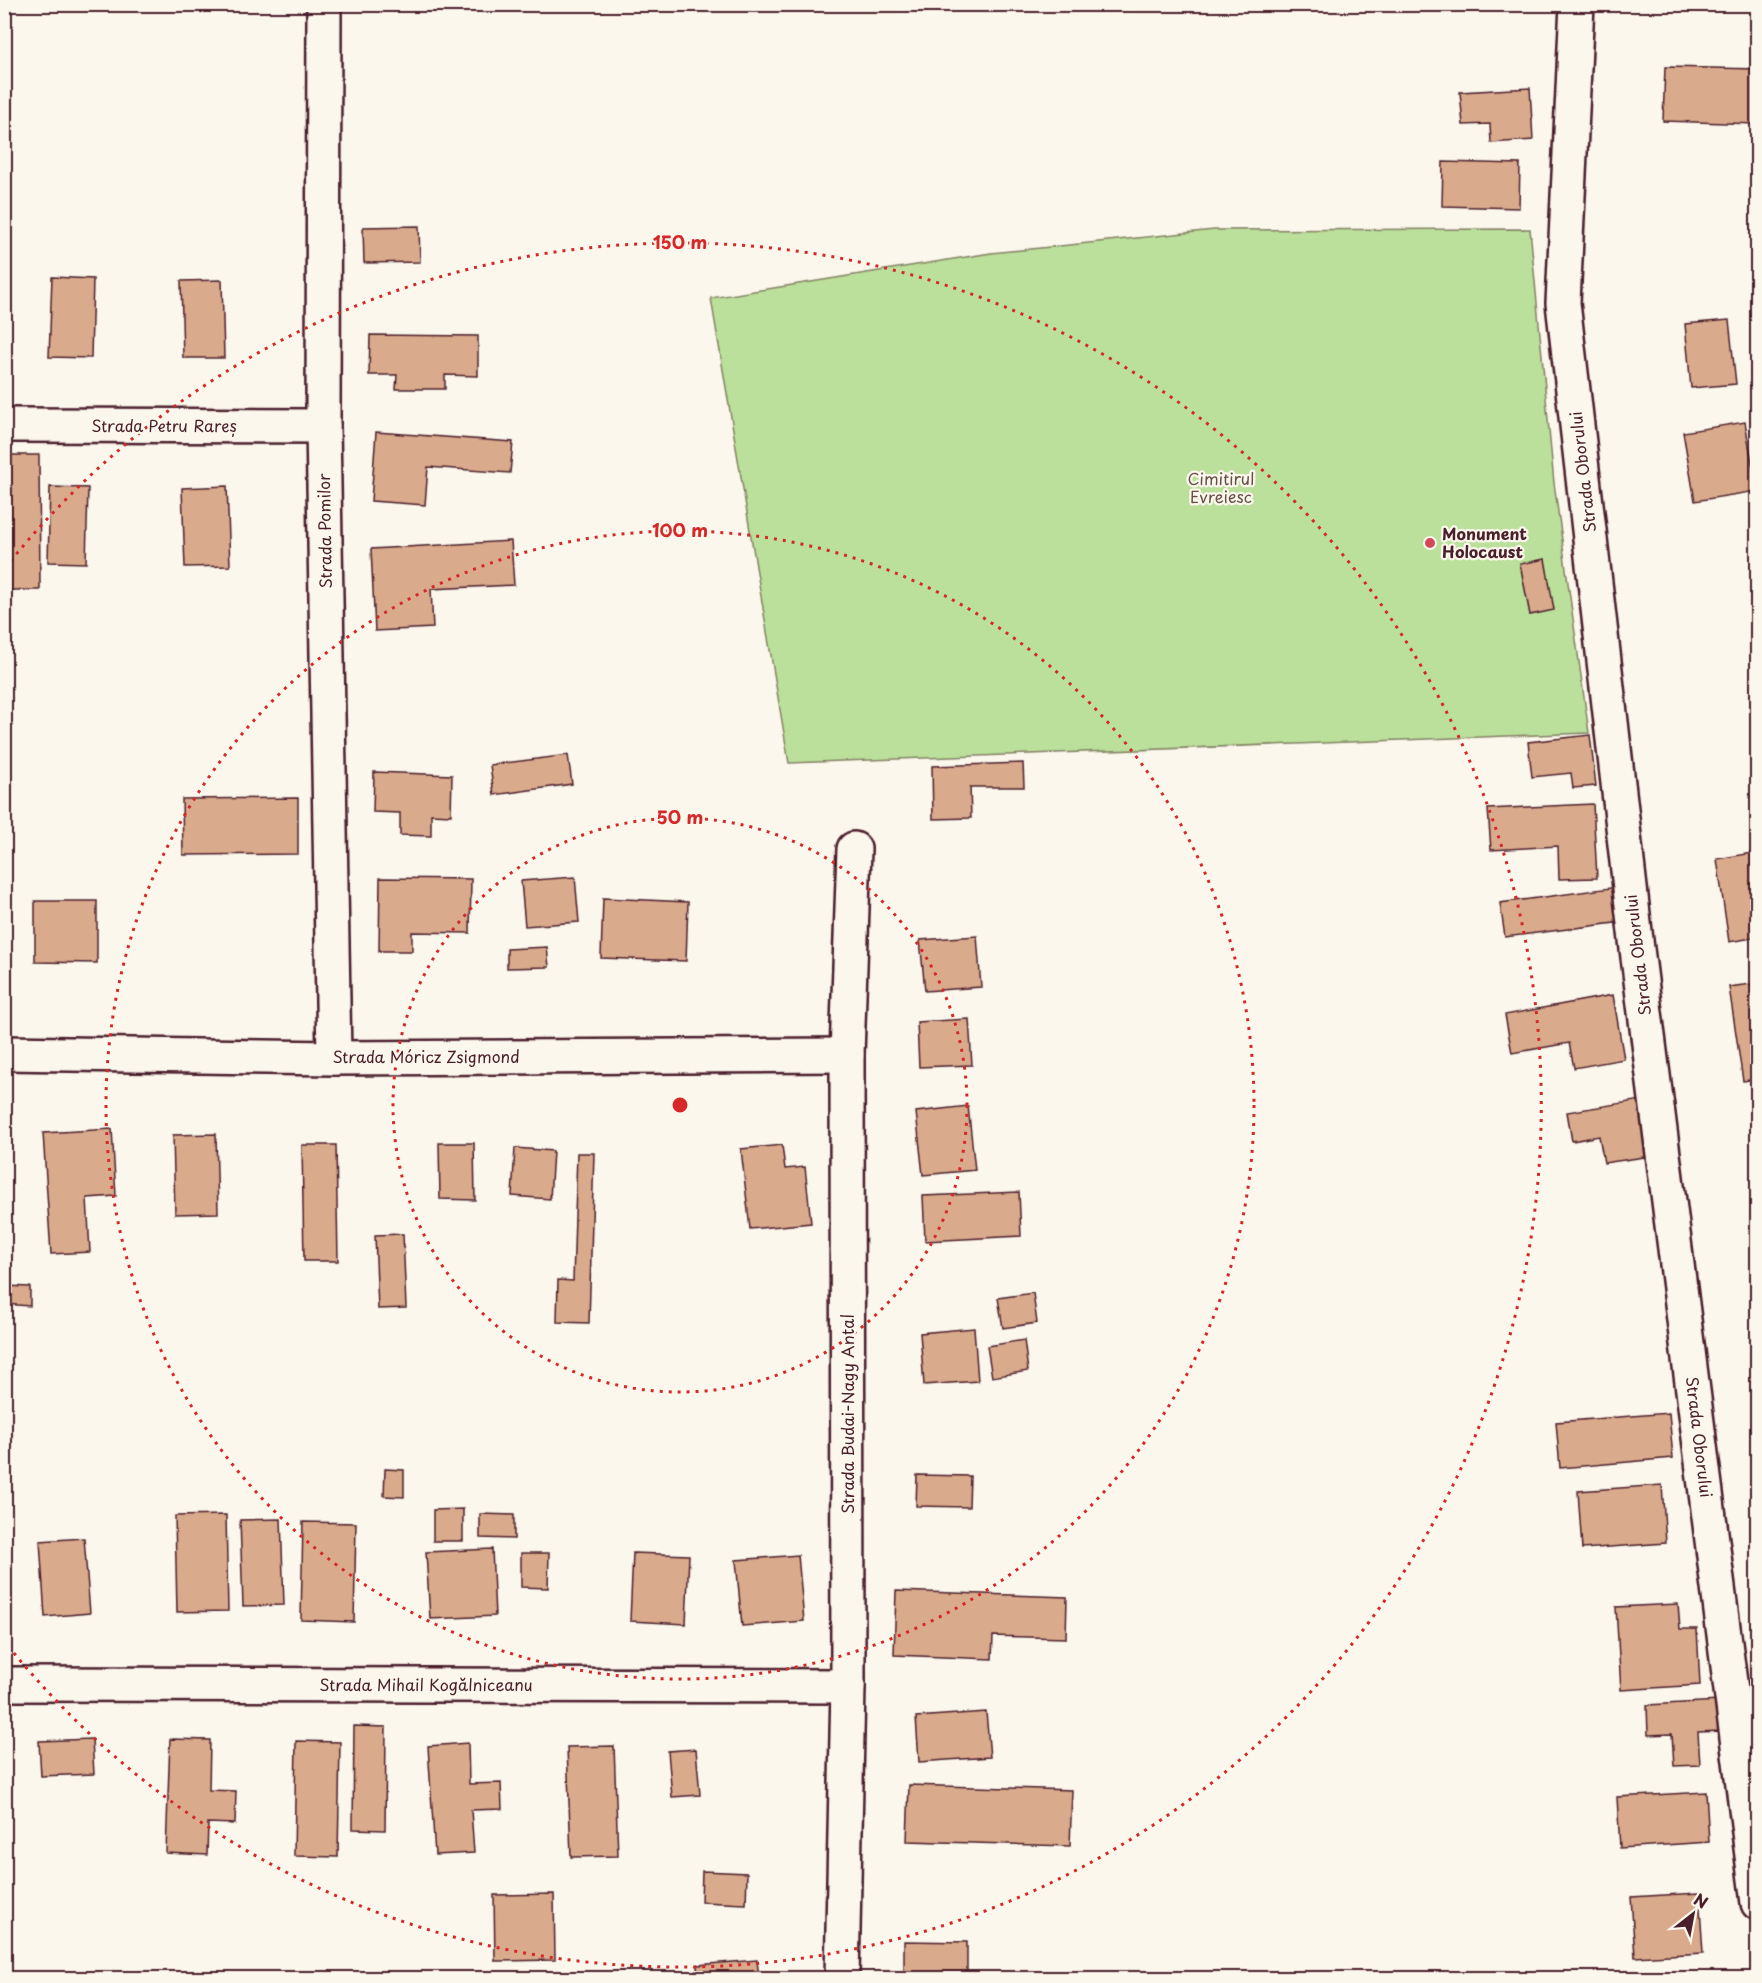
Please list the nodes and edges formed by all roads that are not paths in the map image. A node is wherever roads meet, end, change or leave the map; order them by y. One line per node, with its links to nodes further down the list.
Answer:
1 (324, 4): 4 (street, Strada Pomilor)
2 (1577, 4): 11 (street, Strada Oborului)
3 (4, 425): 4 (street, Strada Petru Rareș)
4 (323, 426): 8 (street, Strada Pomilor)
5 (854, 849): 7 (street, Strada Budai-Nagy Antal)
6 (4, 1053): 8 (street, Strada Móricz Zsigmond)
7 (847, 1055): 8 (street, Strada Móricz Zsigmond); 10 (street, Strada Budai-Nagy Antal)
8 (334, 1058)
9 (4, 1684): 10 (street, Strada Mihail Kogălniceanu)
10 (848, 1686): 12 (street, Strada Budai-Nagy Antal)
11 (1758, 1903)
12 (842, 1978)

